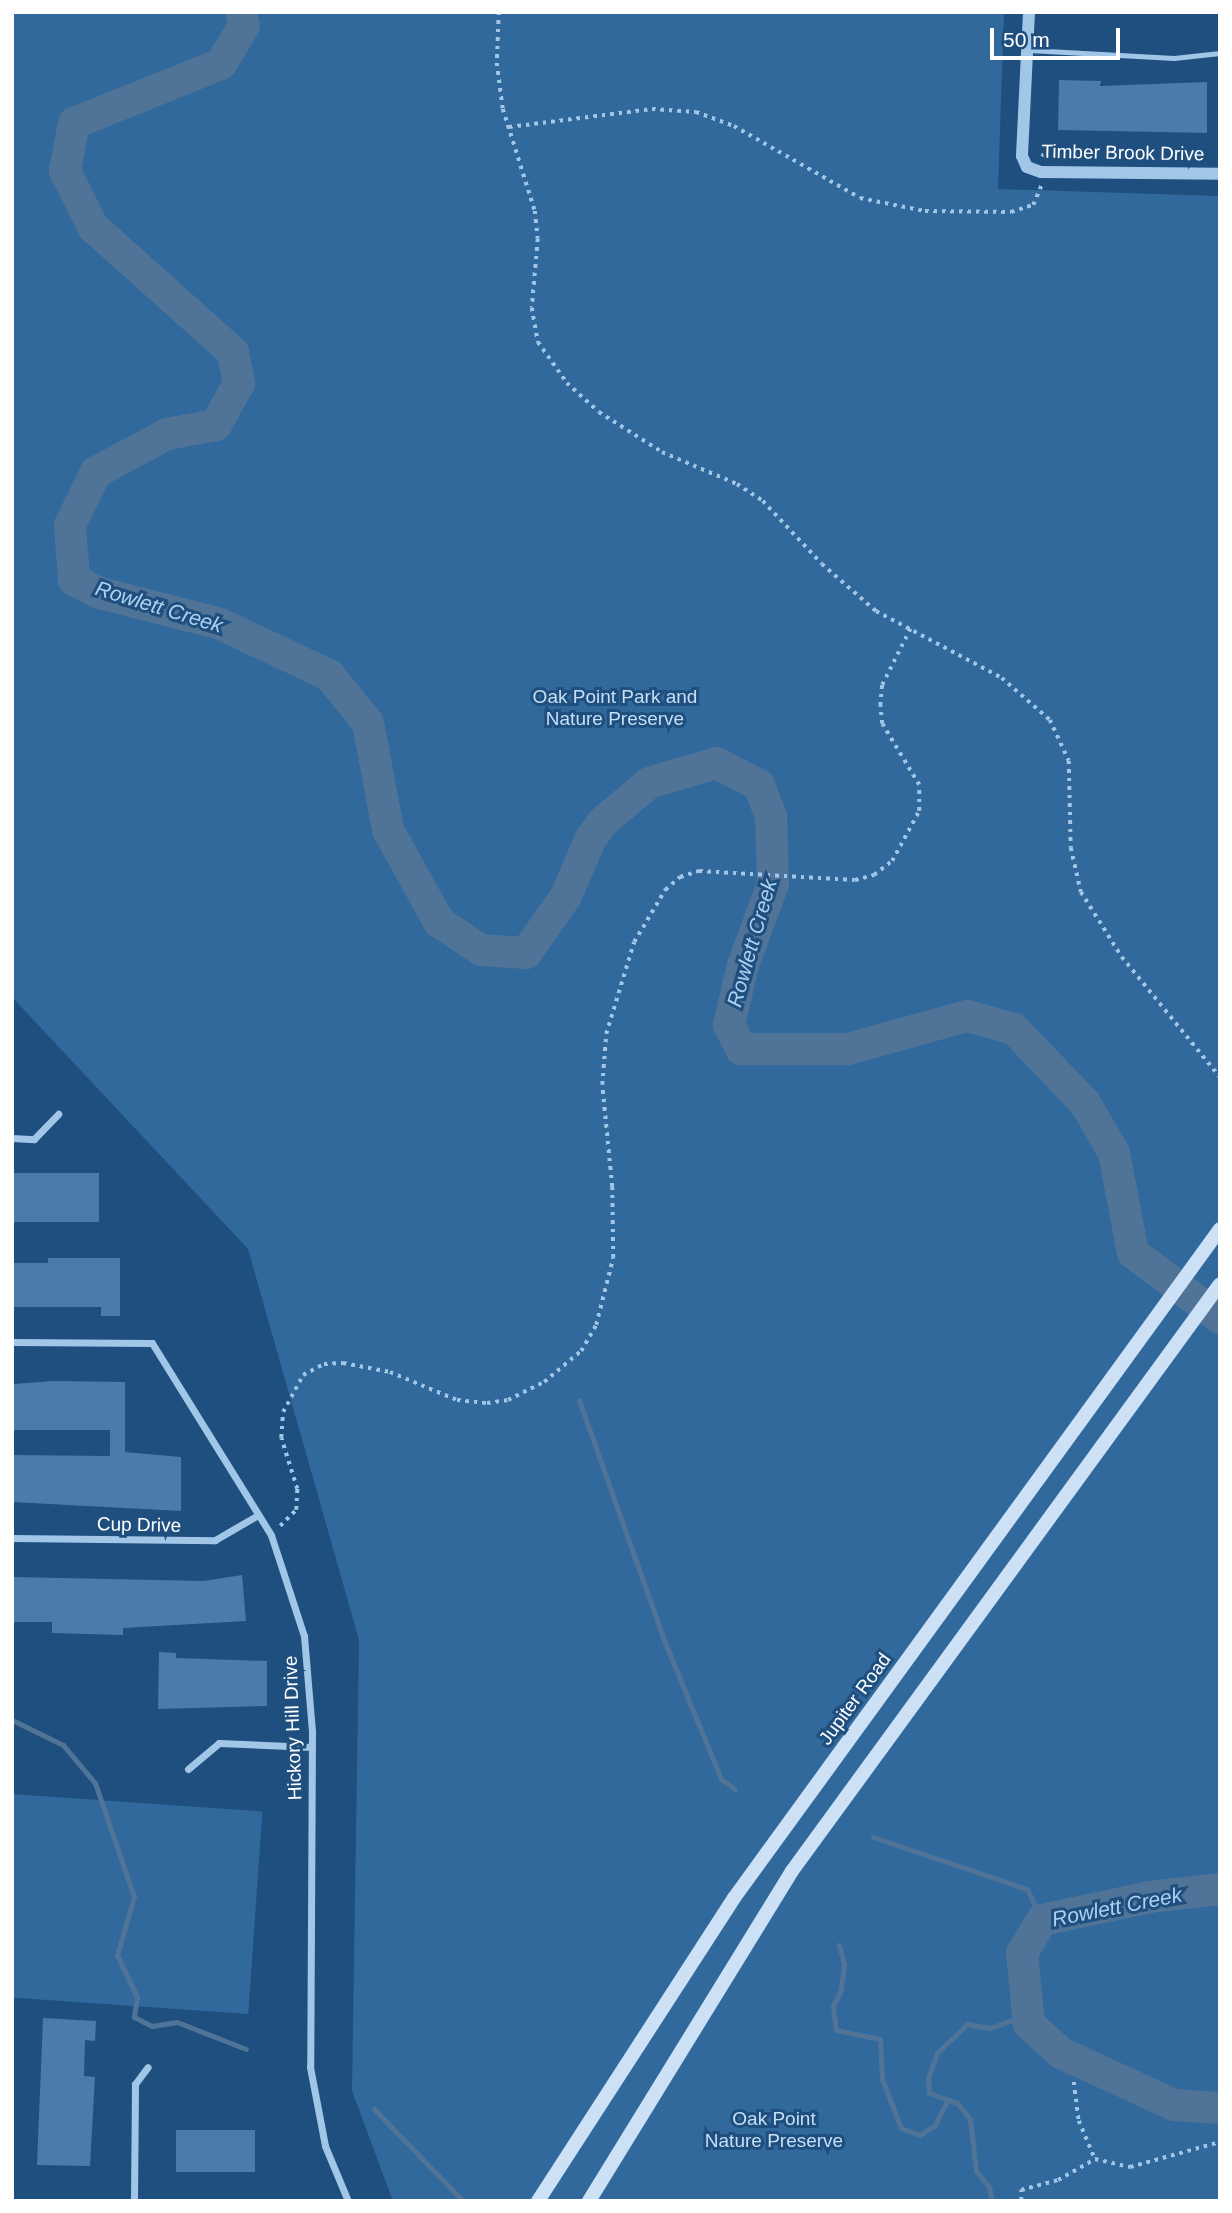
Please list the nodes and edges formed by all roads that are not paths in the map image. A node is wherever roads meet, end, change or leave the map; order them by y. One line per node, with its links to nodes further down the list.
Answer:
1 (1029, 12): 2 (street)
2 (1026, 50): 3 (lane); 4 (street, Timber Brook Drive)
3 (1220, 53)
4 (1220, 174)
5 (58, 1114): 6 (street)
6 (12, 1138)
7 (1220, 1229): 18 (main road, Jupiter Road)
8 (1220, 1284): 19 (main road)
9 (12, 1342): 10 (street, Hickory Hill Drive)
10 (258, 1515): 11 (street, Cup Drive); 12 (street, Hickory Hill Drive)
11 (12, 1538)
12 (312, 1747): 13 (street); 15 (street, Hickory Hill Drive)
13 (188, 1769)
14 (148, 2067): 16 (street)
15 (348, 2200): 17 (street)
16 (134, 2201)
17 (337, 2201)
18 (538, 2201)
19 (589, 2201)

